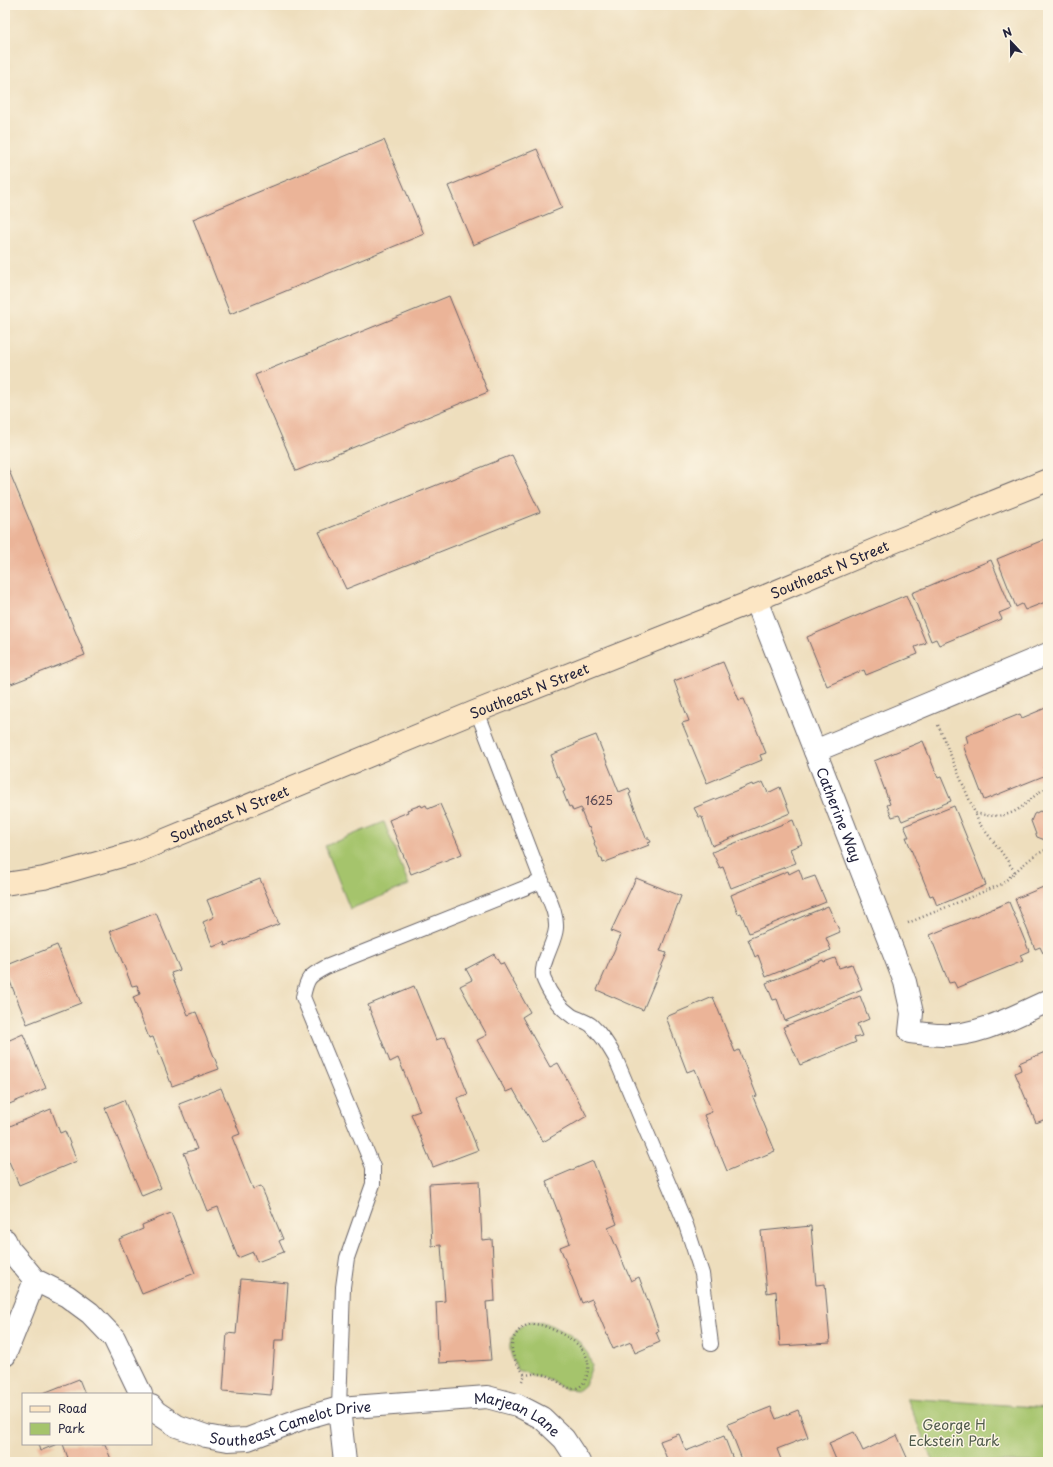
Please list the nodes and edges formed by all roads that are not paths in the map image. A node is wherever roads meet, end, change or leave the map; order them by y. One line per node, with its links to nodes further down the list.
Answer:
1 (1048, 480): 2 (street, Southeast N Street)
2 (756, 600): 4 (street, Southeast N Street); 5 (street, Catherine Way)
3 (1048, 654): 5 (street)
4 (477, 711): 6 (lane); 7 (street, Southeast N Street)
5 (815, 751): 8 (street, Catherine Way)
6 (542, 881): 11 (lane); 16 (lane)
7 (5, 884)
8 (1048, 1001)
9 (5, 1240): 10 (street)
10 (35, 1280): 12 (street); 13 (street)
11 (711, 1344)
12 (5, 1355)
13 (142, 1393)
14 (438, 1400): 16 (street, Southeast Camelot Drive); 18 (street, Marjean Lane)
15 (152, 1407): 16 (street, Southeast Camelot Drive)
16 (339, 1408): 17 (street)
17 (345, 1462)
18 (579, 1462)

